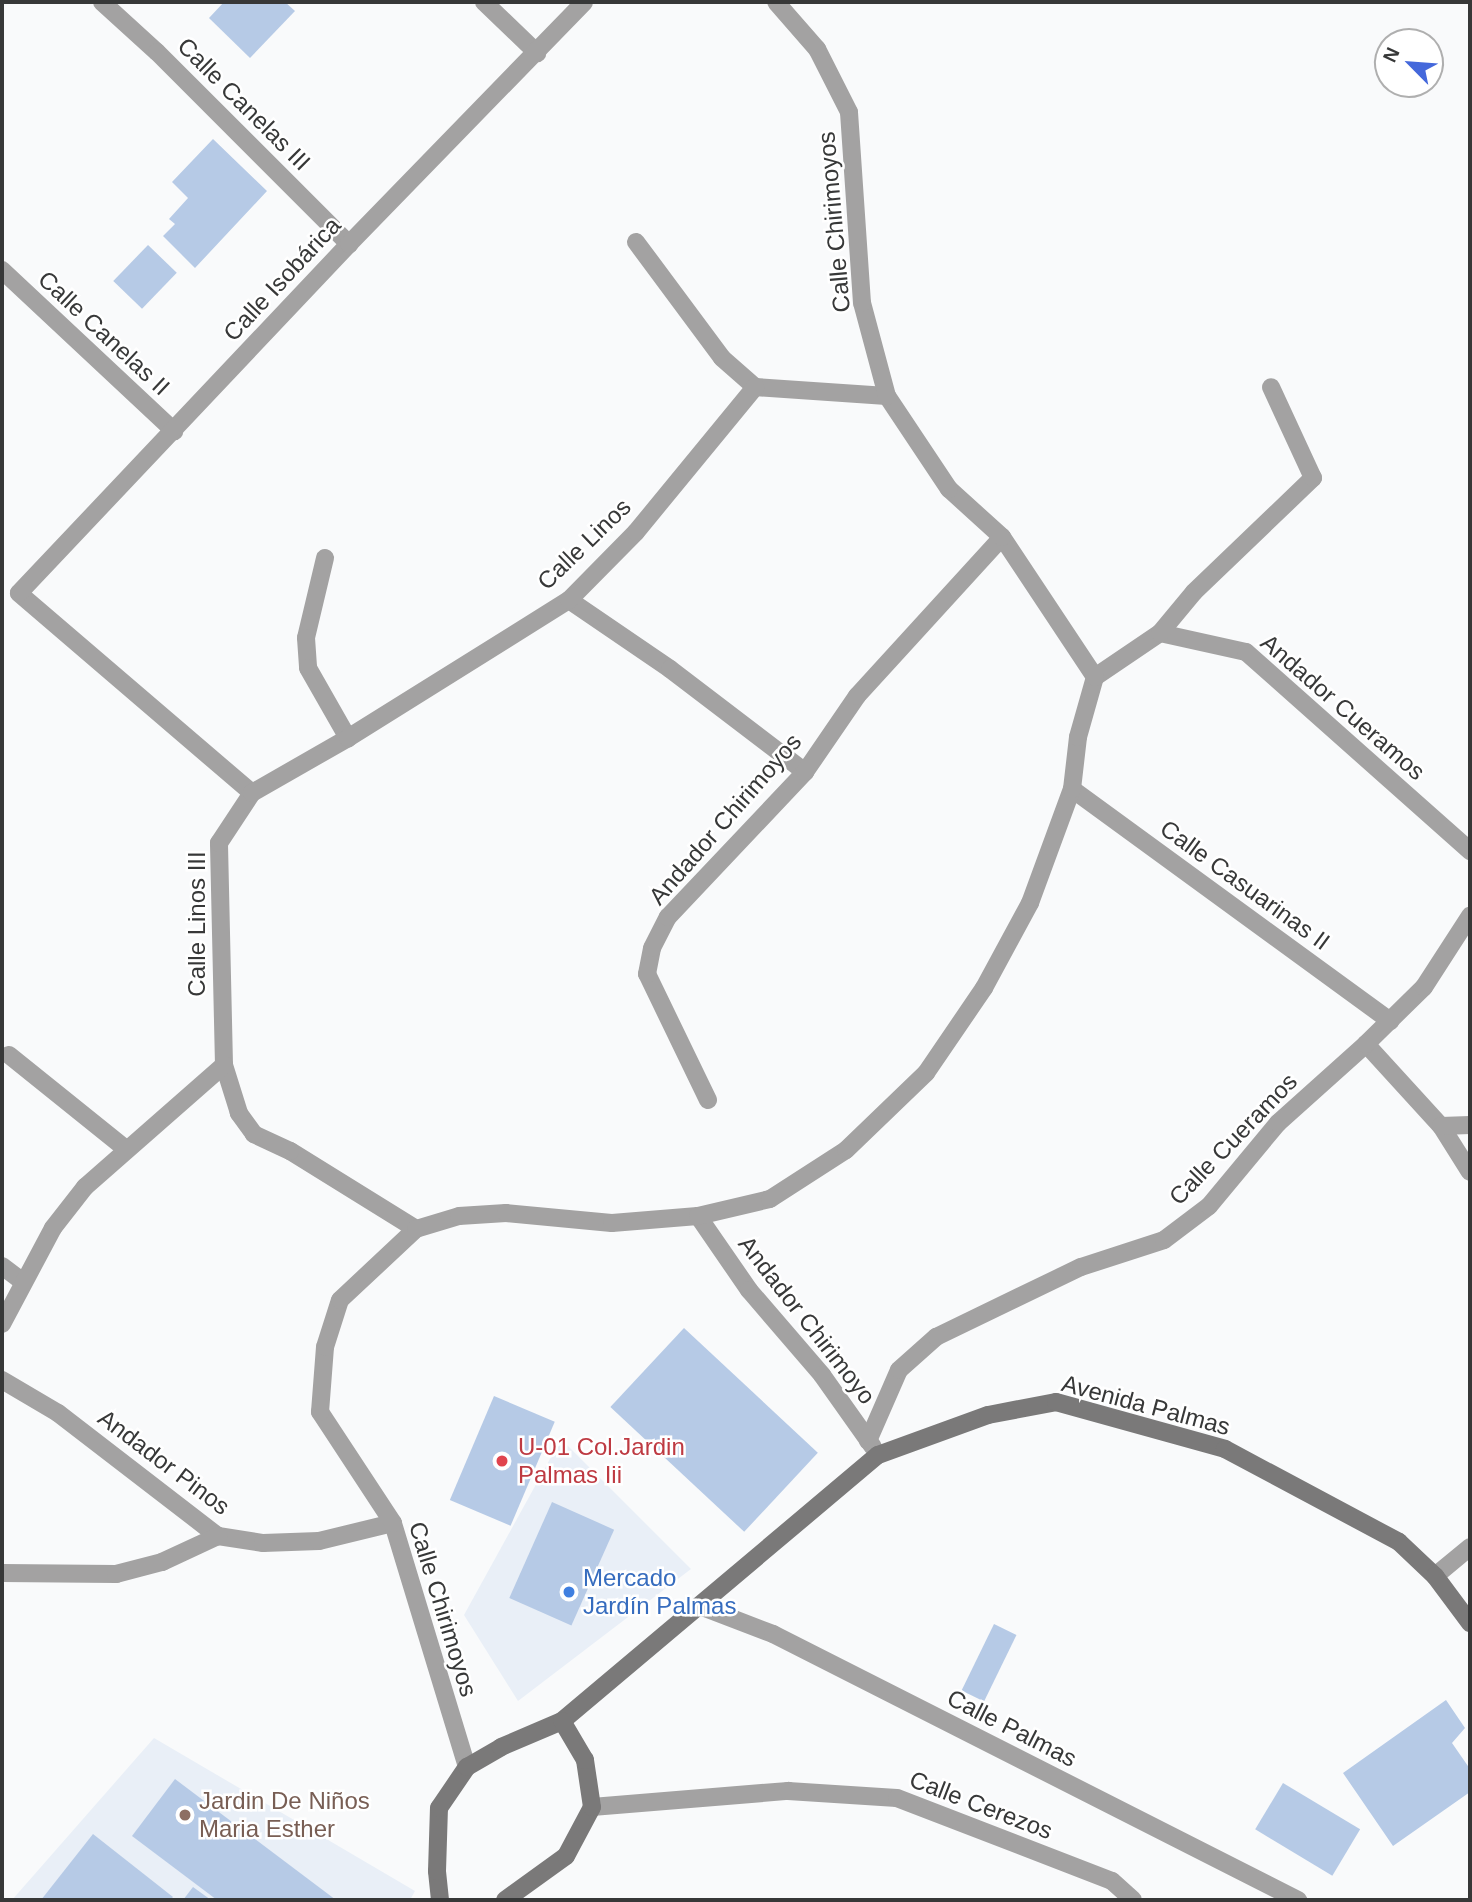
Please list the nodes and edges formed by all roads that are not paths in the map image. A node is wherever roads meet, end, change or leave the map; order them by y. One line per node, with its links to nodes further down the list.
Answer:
1 (102, 2): 7 (street, Calle Canelas III)
2 (484, 2): 5 (street)
3 (584, 2): 5 (street, Calle Isobárica)
4 (776, 2): 11 (street, Calle Chirimoyos)
5 (537, 53): 7 (street, Calle Isobárica)
6 (636, 242): 9 (street)
7 (349, 244): 12 (street, Calle Isobárica)
8 (2, 270): 12 (street, Calle Canelas II)
9 (755, 387): 11 (street); 15 (street, Calle Linos)
10 (1271, 387): 16 (street)
11 (887, 396): 13 (street, Calle Chirimoyos)
12 (174, 431): 21 (street, Calle Isobárica)
13 (1002, 537): 17 (street, Calle Chirimoyos); 19 (street, Andador Chirimoyos)
14 (325, 558): 18 (street)
15 (569, 600): 18 (street, Calle Linos); 19 (street)
16 (1160, 633): 17 (street); 22 (street, Andador Cueramos)
17 (1095, 677): 20 (street, Calle Chirimoyos)
18 (348, 738): 21 (street, Calle Linos)
19 (804, 772): 28 (street, Andador Chirimoyos)
20 (1072, 789): 24 (street, Calle Casuarinas II); 33 (street, Calle Chirimoyos)
21 (252, 793): 27 (street, Calle Linos III)
22 (1470, 852)
23 (1470, 916): 24 (street, Calle Cueramos)
24 (1390, 1021): 25 (street, Calle Cueramos)
25 (1366, 1044): 30 (street); 39 (street, Calle Cueramos)
26 (9, 1055): 31 (street)
27 (224, 1065): 31 (street); 34 (street, Calle Linos III)
28 (708, 1100)
29 (1470, 1125): 30 (street)
30 (1441, 1126): 32 (street)
31 (126, 1149): 36 (street)
32 (1470, 1172)
33 (698, 1216): 34 (street, Calle Chirimoyos); 39 (street, Andador Chirimoyo)
34 (416, 1229): 40 (street, Calle Chirimoyos)
35 (2, 1266): 36 (street)
36 (22, 1281): 37 (street)
37 (2, 1324)
38 (2, 1380): 41 (street, Andador Pinos)
39 (873, 1448): 44 (main road, Avenida Palmas); 45 (main road, Avenida Palmas)
40 (393, 1523): 41 (street, Andador Pinos); 48 (street, Calle Chirimoyos)
41 (218, 1536): 43 (street)
42 (1470, 1547): 44 (street)
43 (2, 1573)
44 (1435, 1576): 46 (main road, Avenida Palmas)
45 (700, 1606): 47 (main road, Avenida Palmas); 53 (street, Calle Palmas)
46 (1470, 1623)
47 (562, 1721): 48 (main road, Avenida Palmas); 49 (main road)
48 (467, 1767): 50 (main road, Avenida Palmas)
49 (592, 1807): 51 (main road); 52 (street, Calle Cerezos)
50 (440, 1900)
51 (505, 1900)
52 (1133, 1900)
53 (1298, 1900)

